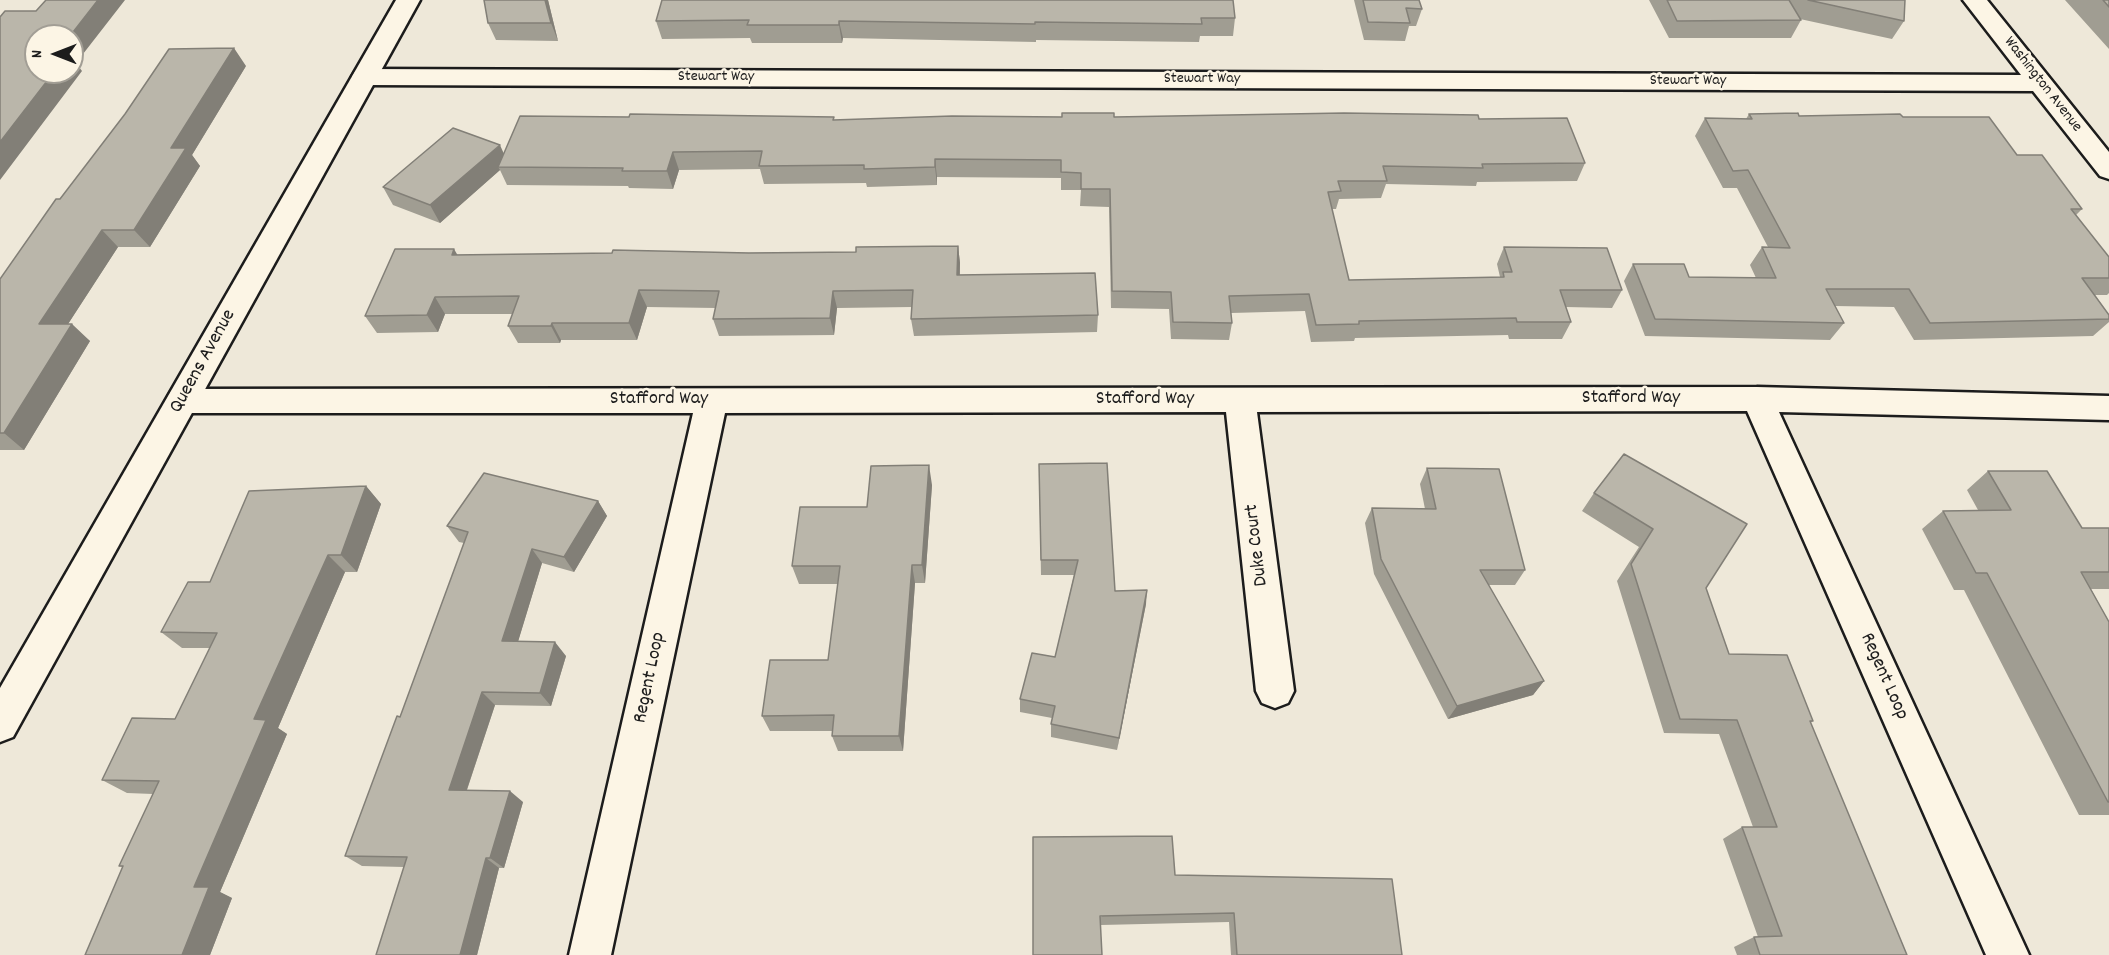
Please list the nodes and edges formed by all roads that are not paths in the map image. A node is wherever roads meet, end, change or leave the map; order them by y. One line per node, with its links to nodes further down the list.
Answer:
1 (408, 0): 3 (street, Queens Avenue)
2 (1975, 0): 4 (street, Washington Avenue)
3 (364, 77): 4 (street, Stewart Way); 7 (street, Queens Avenue)
4 (2040, 83): 5 (street, Washington Avenue)
5 (2109, 170)
6 (1757, 399): 9 (street, Stafford Way); 10 (street, Stafford Way); 14 (street, Regent Loop)
7 (182, 400): 8 (street, Stafford Way); 12 (street, Queens Avenue)
8 (712, 400): 9 (street, Stafford Way); 13 (street, Regent Loop)
9 (1240, 400): 11 (street, Duke Court)
10 (2109, 408)
11 (1275, 691)
12 (0, 724)
13 (590, 955)
14 (2008, 955)

